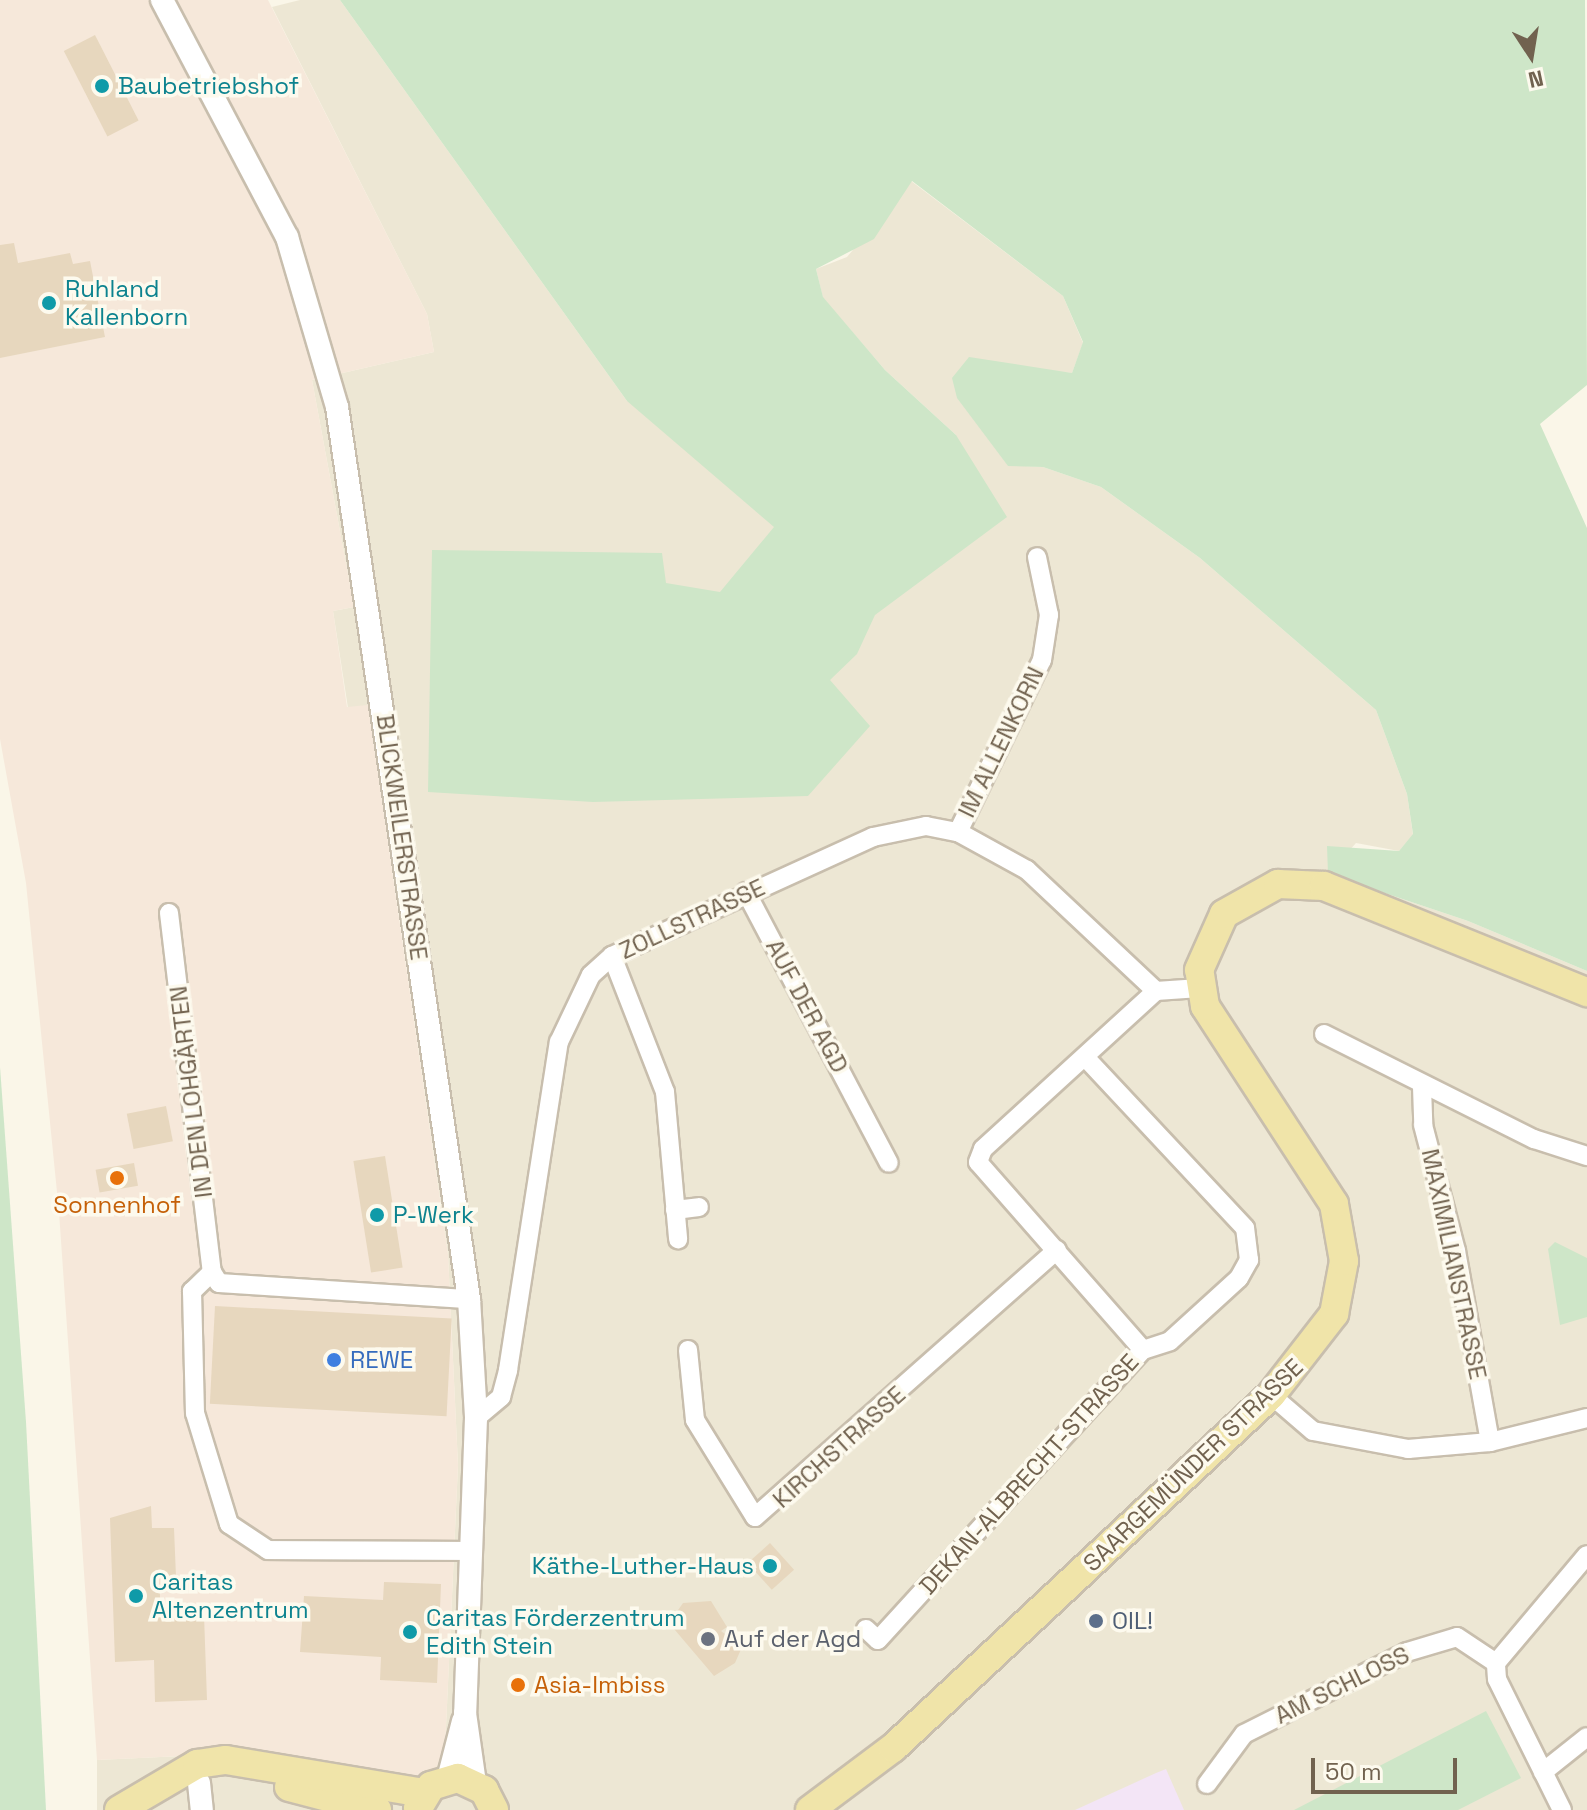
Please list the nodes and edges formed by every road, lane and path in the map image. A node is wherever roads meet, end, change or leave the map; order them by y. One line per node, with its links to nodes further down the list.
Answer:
1 (162, 0): 20 (street, BLICKWEILERSTRASSE)
2 (1037, 557): 3 (street, IM ALLENKORN)
3 (958, 832): 4 (street, ZOLLSTRASSE); 8 (street, ZOLLSTRASSE)
4 (746, 892): 6 (street, ZOLLSTRASSE); 14 (street, AUF DER AGD)
5 (169, 913): 19 (street, IN DEN LOHGÄRTEN)
6 (612, 956): 16 (street); 24 (street, ZOLLSTRASSE)
7 (1200, 988): 8 (street); 9 (main road); 23 (main road, SAARGEMÜNDER STRASSE)
8 (1156, 991): 11 (street)
9 (1587, 992)
10 (1324, 1034): 12 (street)
11 (1087, 1059): 18 (street); 22 (street, DEKAN-ALBRECHT-STRASSE)
12 (1422, 1087): 13 (street); 26 (street, MAXIMILIANSTRASSE)
13 (1587, 1156)
14 (889, 1163)
15 (699, 1207): 16 (street)
16 (675, 1210): 17 (street)
17 (678, 1239)
18 (1057, 1250): 21 (street, KIRCHSTRASSE); 22 (street)
19 (212, 1272): 20 (street); 27 (street)
20 (469, 1299): 24 (street, BLICKWEILERSTRASSE)
21 (688, 1350)
22 (1143, 1350): 29 (street, DEKAN-ALBRECHT-STRASSE)
23 (1271, 1395): 26 (street); 39 (main road, SAARGEMÜNDER STRASSE)
24 (476, 1418): 27 (street, BLICKWEILERSTRASSE)
25 (1587, 1418): 26 (street)
26 (1490, 1442)
27 (470, 1551): 35 (street, BLICKWEILERSTRASSE)
28 (1587, 1555): 30 (street)
29 (866, 1629)
30 (1496, 1663): 32 (street); 33 (street, AM SCHLOSS)
31 (1587, 1737): 32 (street)
32 (1543, 1772): 40 (street)
33 (1207, 1784)
34 (199, 1786): 35 (main road); 36 (main road); 37 (main road)
35 (441, 1791): 38 (main road)
36 (119, 1810)
37 (377, 1810)
38 (494, 1810)
39 (810, 1810)
40 (1562, 1810)

